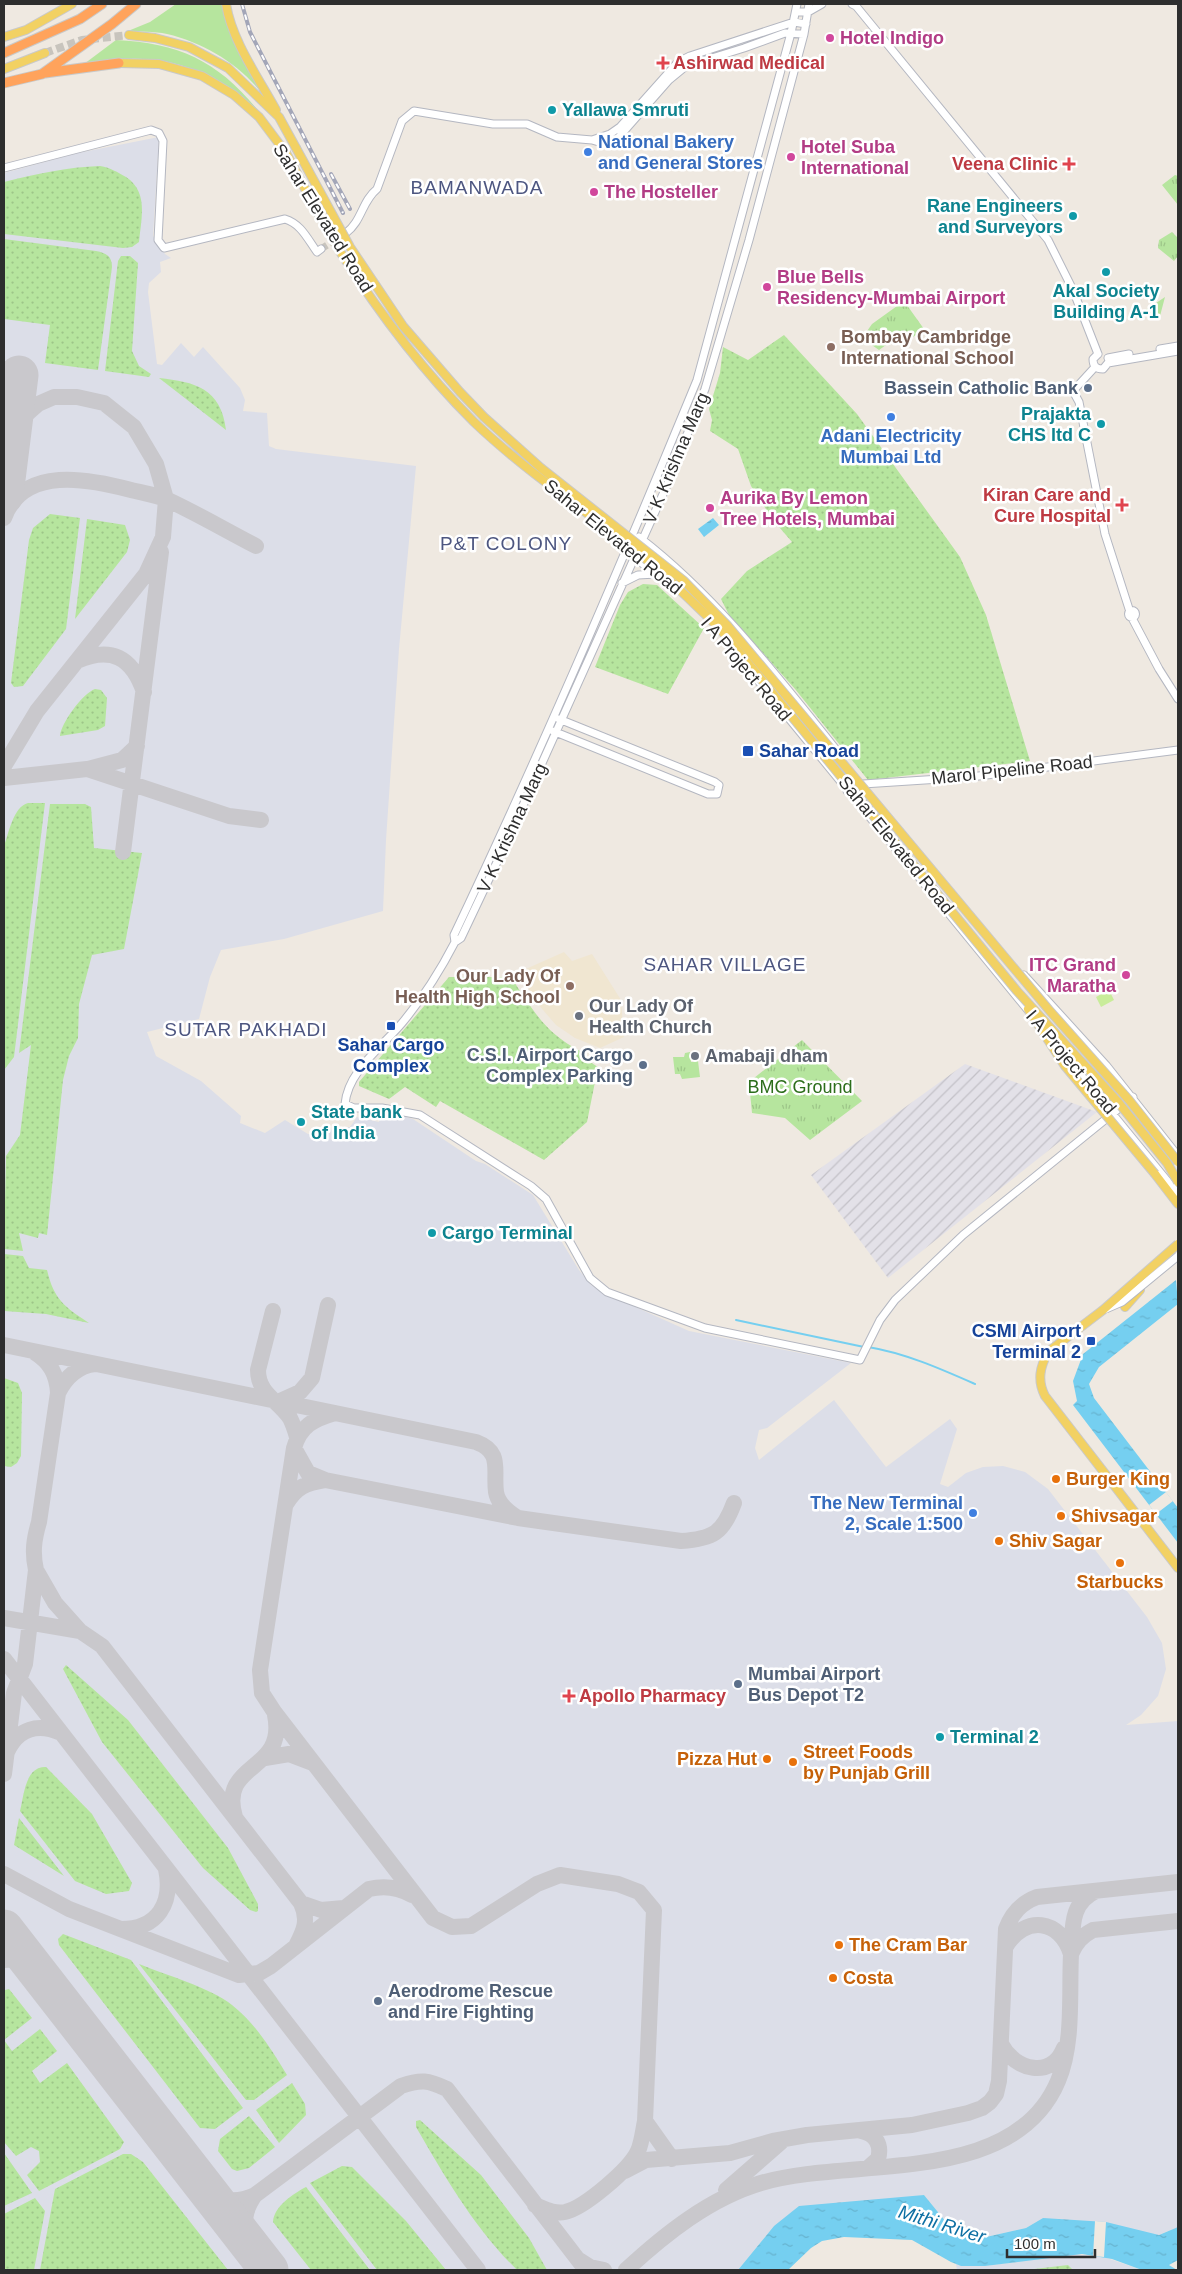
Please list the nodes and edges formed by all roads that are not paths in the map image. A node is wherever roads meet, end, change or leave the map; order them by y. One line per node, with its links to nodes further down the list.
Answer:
1 (72, 4): 16 (main road)
2 (102, 4): 17 (highway)
3 (136, 4): 22 (highway)
4 (226, 4): 24 (main road, Sahar Elevated Road)
5 (797, 4): 9 (street, V K Krishna Marg)
6 (809, 4): 10 (street, V K Krishna Marg)
7 (822, 4): 10 (street)
8 (852, 4): 30 (street)
9 (796, 12): 10 (street); 11 (street, V K Krishna Marg)
10 (808, 12): 12 (street, V K Krishna Marg)
11 (794, 22): 12 (street); 13 (street, V K Krishna Marg); 19 (street)
12 (806, 24): 14 (street, V K Krishna Marg)
13 (791, 33): 14 (street); 19 (street); 33 (street, V K Krishna Marg)
14 (804, 34): 34 (street, V K Krishna Marg)
15 (129, 35): 24 (main road)
16 (4, 37)
17 (4, 53)
18 (45, 53): 21 (main road)
19 (695, 59): 26 (street)
20 (119, 63): 22 (highway); 52 (main road, Sahar Elevated Road, bridge)
21 (4, 69)
22 (42, 74): 23 (highway)
23 (4, 82)
24 (279, 117): 56 (main road, Sahar Elevated Road, bridge)
25 (4, 168): 27 (street)
26 (346, 233)
27 (321, 249)
28 (1178, 346): 31 (street)
29 (1178, 351): 31 (street)
30 (1098, 354): 31 (street); 32 (street)
31 (1108, 361): 32 (street)
32 (1095, 367): 43 (street)
33 (696, 383): 34 (street); 36 (street, V K Krishna Marg)
34 (705, 387): 35 (street, V K Krishna Marg)
35 (647, 526): 37 (street, V K Krishna Marg); 39 (street)
36 (634, 532): 37 (street); 38 (street, V K Krishna Marg)
37 (642, 539): 39 (street); 40 (street, V K Krishna Marg)
38 (626, 550): 40 (street, I A Project Road); 44 (street, V K Krishna Marg)
39 (656, 551): 49 (street)
40 (633, 556): 41 (street, I A Project Road); 42 (street, V K Krishna Marg)
41 (656, 574): 42 (street); 50 (street, I A Project Road)
42 (622, 583): 45 (street, V K Krishna Marg)
43 (1178, 698)
44 (553, 717): 45 (street); 46 (street, V K Krishna Marg)
45 (562, 720): 47 (street, V K Krishna Marg); 47 (street)
46 (548, 730): 47 (street); 51 (street, V K Krishna Marg)
47 (556, 733): 51 (street, V K Krishna Marg)
48 (1178, 750): 49 (street, Marol Pipeline Road)
49 (863, 784): 50 (street, Marol Pipeline Road); 53 (street)
50 (847, 791): 54 (street, I A Project Road)
51 (504, 840): 54 (street, V K Krishna Marg)
52 (1017, 991): 57 (main road, Sahar Elevated Road, bridge); 59 (main road, bridge)
53 (1132, 1097): 54 (street); 55 (street)
54 (1113, 1112): 58 (street, I A Project Road)
55 (1178, 1156)
56 (1178, 1162)
57 (1178, 1182)
58 (1178, 1194)
59 (1178, 1204)
60 (1178, 1244): 63 (main road, bridge)
61 (1178, 1257): 62 (main road); 63 (street, bridge)
62 (1125, 1308)
63 (1103, 1310): 64 (main road, bridge)
64 (1178, 1568)

